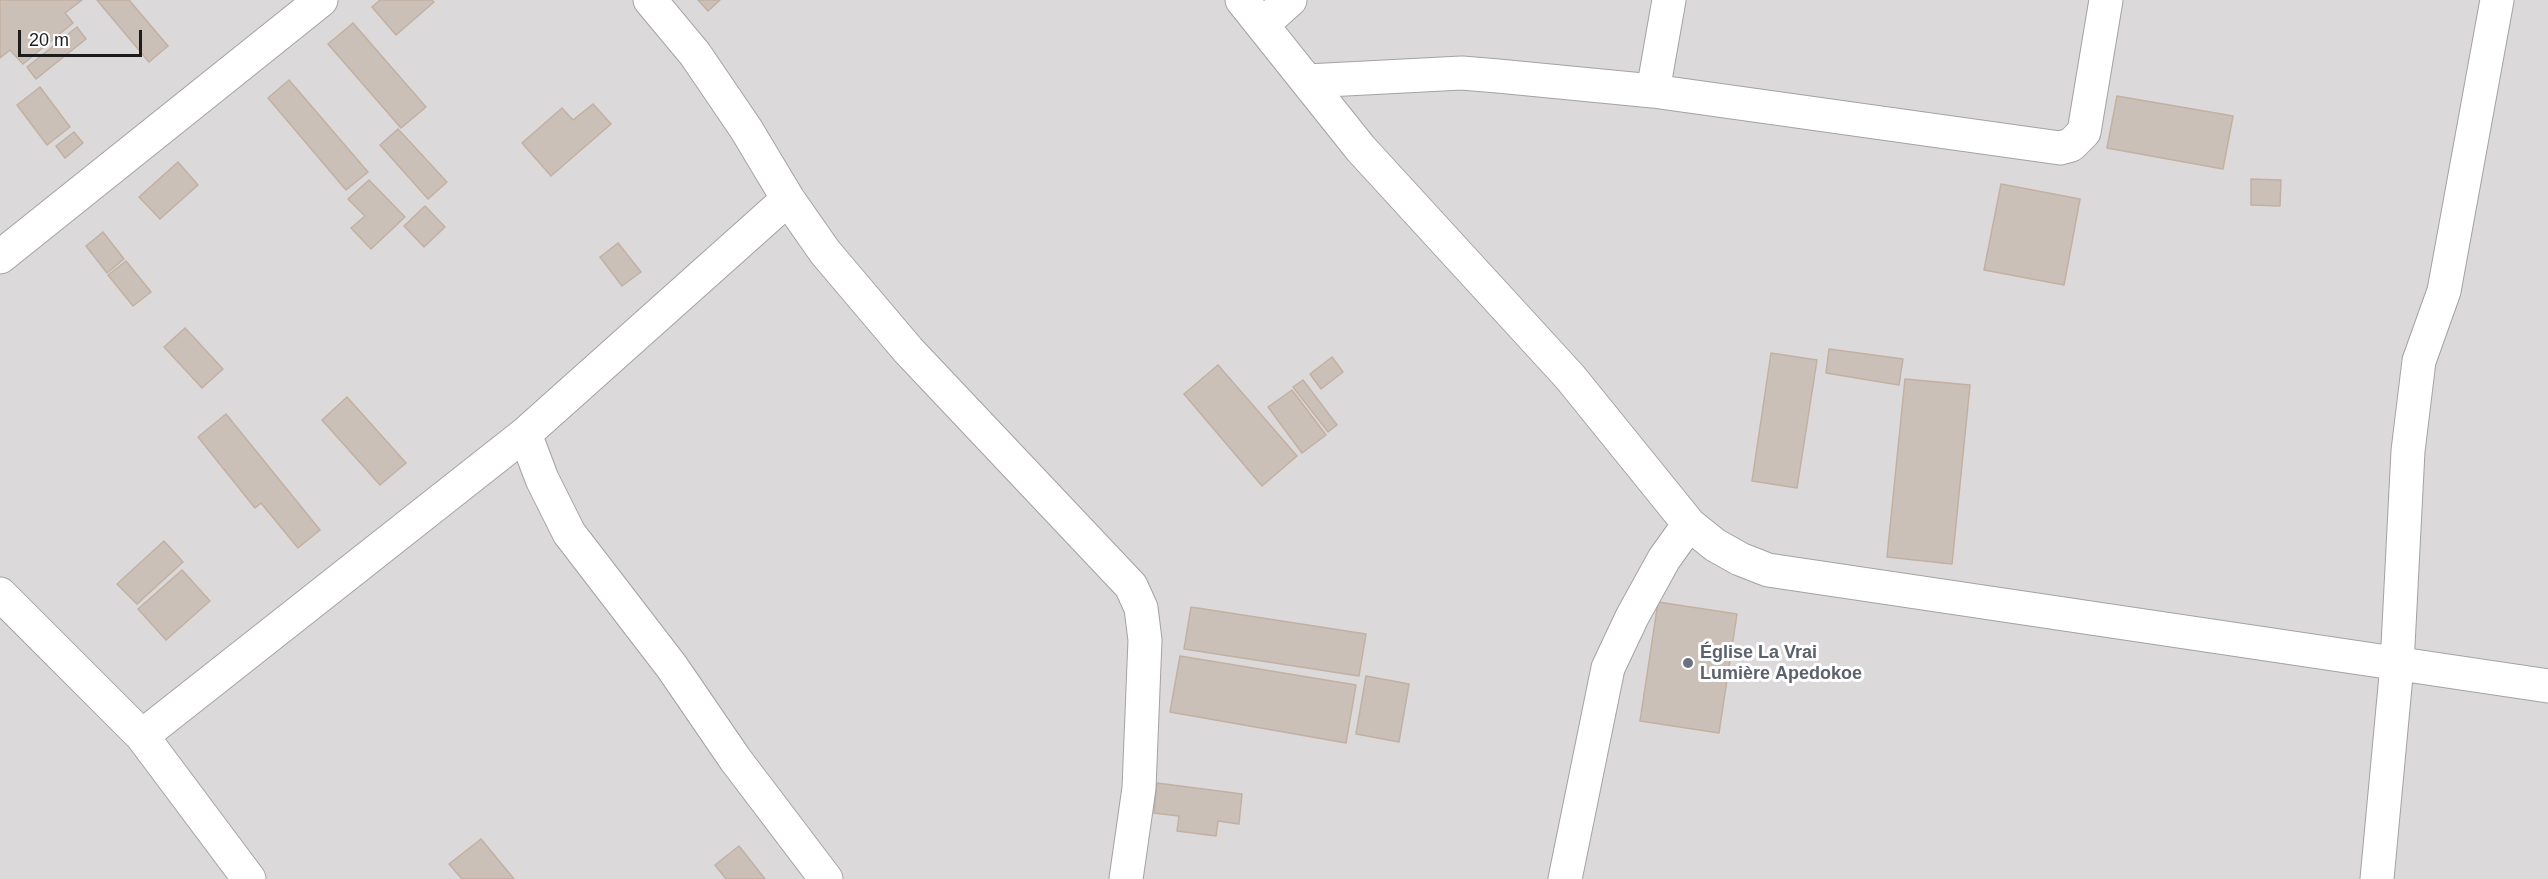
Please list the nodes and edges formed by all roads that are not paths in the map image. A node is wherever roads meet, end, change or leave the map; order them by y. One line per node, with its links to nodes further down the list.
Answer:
1 (321, 0): 12 (street)
2 (650, 0): 11 (street)
3 (1242, 0): 8 (street)
4 (1290, 0): 8 (street)
5 (1669, 0): 10 (street)
6 (2106, 0): 10 (street)
7 (2497, 0): 16 (street)
8 (1262, 25): 9 (street)
9 (1307, 81): 10 (street); 14 (street)
10 (1653, 91)
11 (788, 199): 13 (street); 21 (street)
12 (0, 257)
13 (525, 434): 18 (street); 20 (street)
14 (1689, 524): 16 (street); 22 (street)
15 (0, 594): 18 (street)
16 (2397, 664): 17 (street); 23 (street)
17 (2548, 686)
18 (142, 736): 19 (street)
19 (249, 879)
20 (826, 879)
21 (1126, 879)
22 (1564, 879)
23 (2377, 879)

